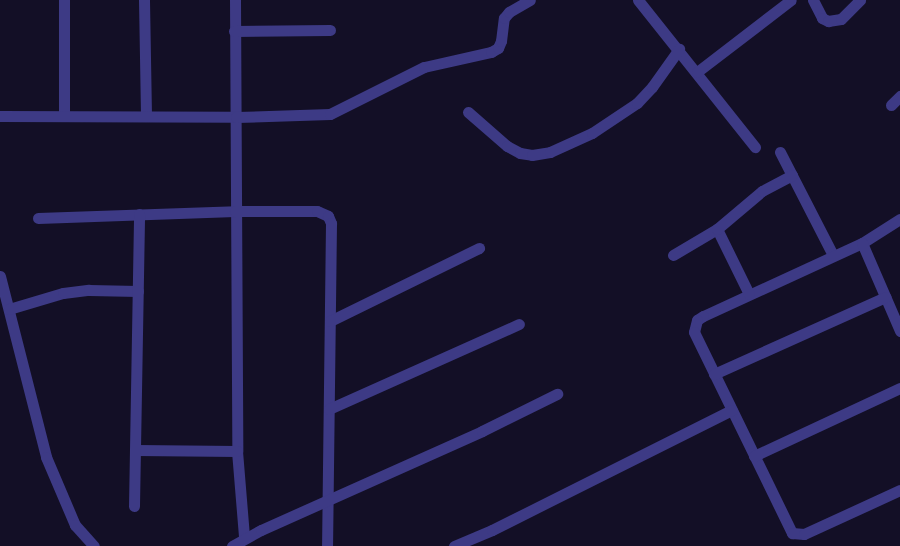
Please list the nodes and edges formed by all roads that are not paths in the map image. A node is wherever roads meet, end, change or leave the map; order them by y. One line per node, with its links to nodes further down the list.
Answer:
1 (64, 0): 17 (street)
2 (144, 0): 18 (street)
3 (235, 0): 10 (street)
4 (530, 0): 19 (street)
5 (638, 0): 11 (street)
6 (791, 0): 12 (street)
7 (813, 0): 8 (street)
8 (860, 0)
9 (330, 30): 10 (street)
10 (234, 31): 19 (street)
11 (679, 49): 12 (street); 15 (street)
12 (697, 72): 20 (street)
13 (900, 96): 14 (street)
14 (891, 105)
15 (468, 112)
16 (0, 116): 17 (street)
17 (64, 116): 18 (street)
18 (146, 116): 19 (street)
19 (236, 117): 23 (street)
20 (755, 147)
21 (780, 152): 22 (street)
22 (792, 175): 27 (street); 31 (street)
23 (236, 211): 24 (street); 37 (street); 46 (street)
24 (139, 214): 25 (street); 33 (street)
25 (38, 218)
26 (900, 219): 28 (street)
27 (717, 229): 30 (street); 34 (street)
28 (862, 243): 31 (street); 35 (street)
29 (479, 248): 37 (street)
30 (673, 255)
31 (833, 255): 34 (street)
32 (0, 276): 36 (street)
33 (138, 291): 36 (street); 45 (street)
34 (749, 294): 40 (street)
35 (885, 297): 39 (street); 40 (street)
36 (9, 309): 52 (street)
37 (330, 320): 43 (street)
38 (519, 324): 43 (street)
39 (900, 331)
40 (714, 374): 44 (street)
41 (900, 388): 47 (street)
42 (557, 394): 49 (street)
43 (329, 409): 49 (street)
44 (732, 410): 47 (street); 55 (street)
45 (136, 450): 46 (street); 50 (street)
46 (237, 451): 51 (street)
47 (754, 456): 48 (street)
48 (900, 490)
49 (326, 502): 51 (street); 54 (street)
50 (134, 506)
51 (244, 537): 53 (street)
52 (94, 546)
53 (232, 546)
54 (327, 546)
55 (454, 546)

